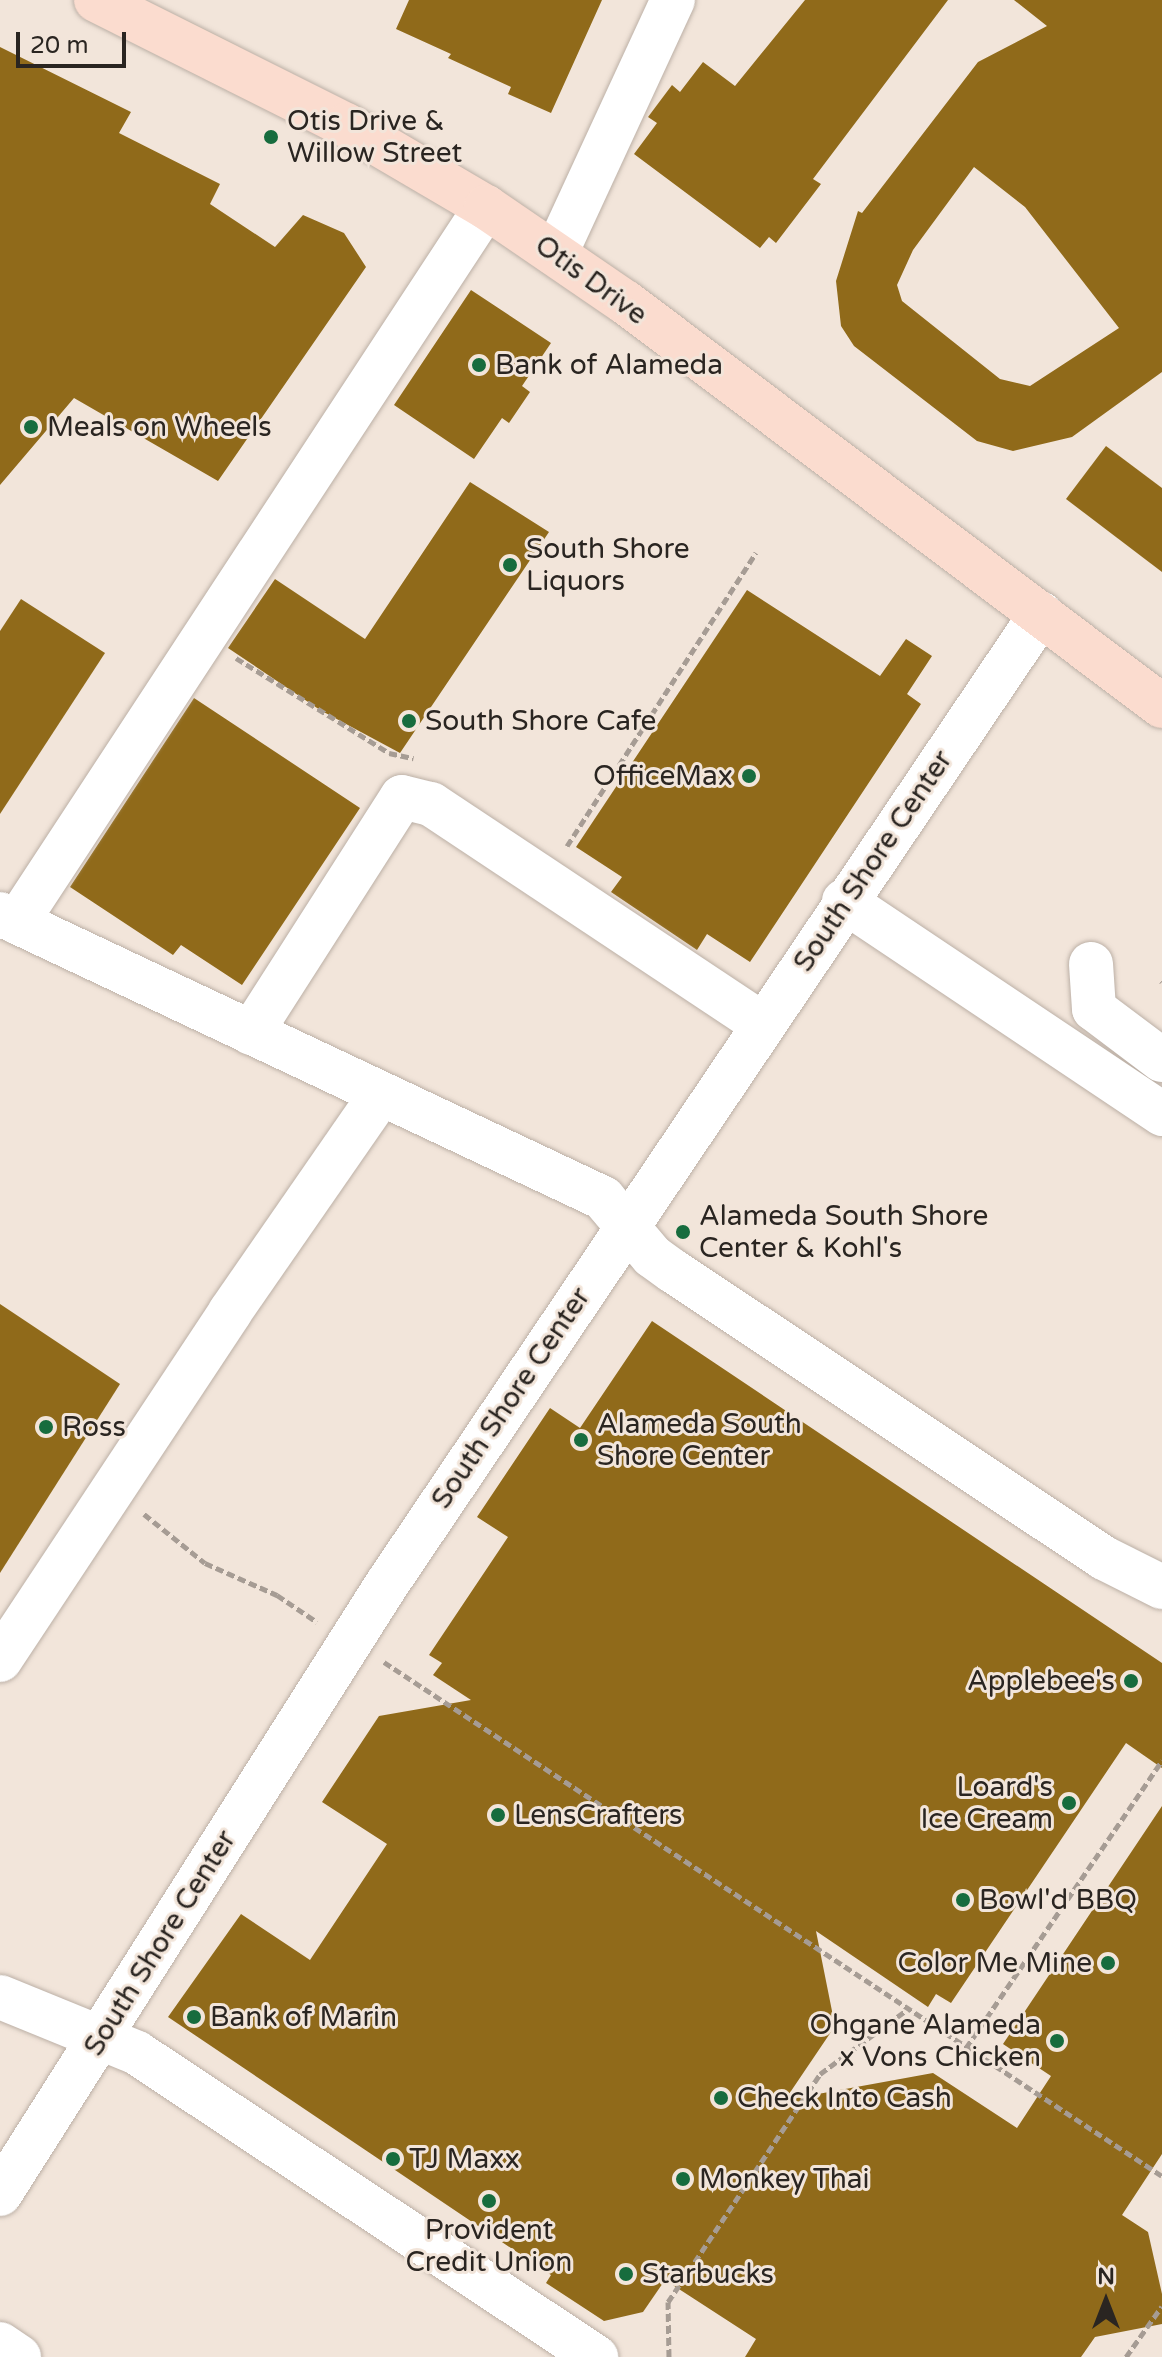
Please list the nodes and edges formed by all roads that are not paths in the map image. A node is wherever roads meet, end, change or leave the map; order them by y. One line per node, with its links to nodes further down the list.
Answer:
1 (102, 1): 3 (main road, Otis Drive)
2 (661, 4): 4 (street)
3 (486, 207): 4 (main road, Otis Drive); 8 (street)
4 (556, 253): 5 (main road, Otis Drive)
5 (1041, 614): 6 (main road, Otis Drive); 7 (street, South Shore Center)
6 (1162, 706)
7 (844, 901): 10 (street, South Shore Center); 14 (street)
8 (6, 917): 11 (street)
9 (1091, 964): 12 (street)
10 (762, 1024): 11 (street); 15 (street, South Shore Center)
11 (251, 1033): 13 (street)
12 (1162, 1060)
13 (381, 1094): 15 (street); 17 (street)
14 (1162, 1114)
15 (627, 1226): 16 (street); 19 (street, South Shore Center)
16 (1162, 1587)
17 (0, 1660)
18 (0, 1997): 19 (street)
19 (98, 2038): 20 (street, South Shore Center); 23 (street)
20 (0, 2194)
21 (0, 2344): 22 (street)
22 (19, 2357)
23 (596, 2357)

